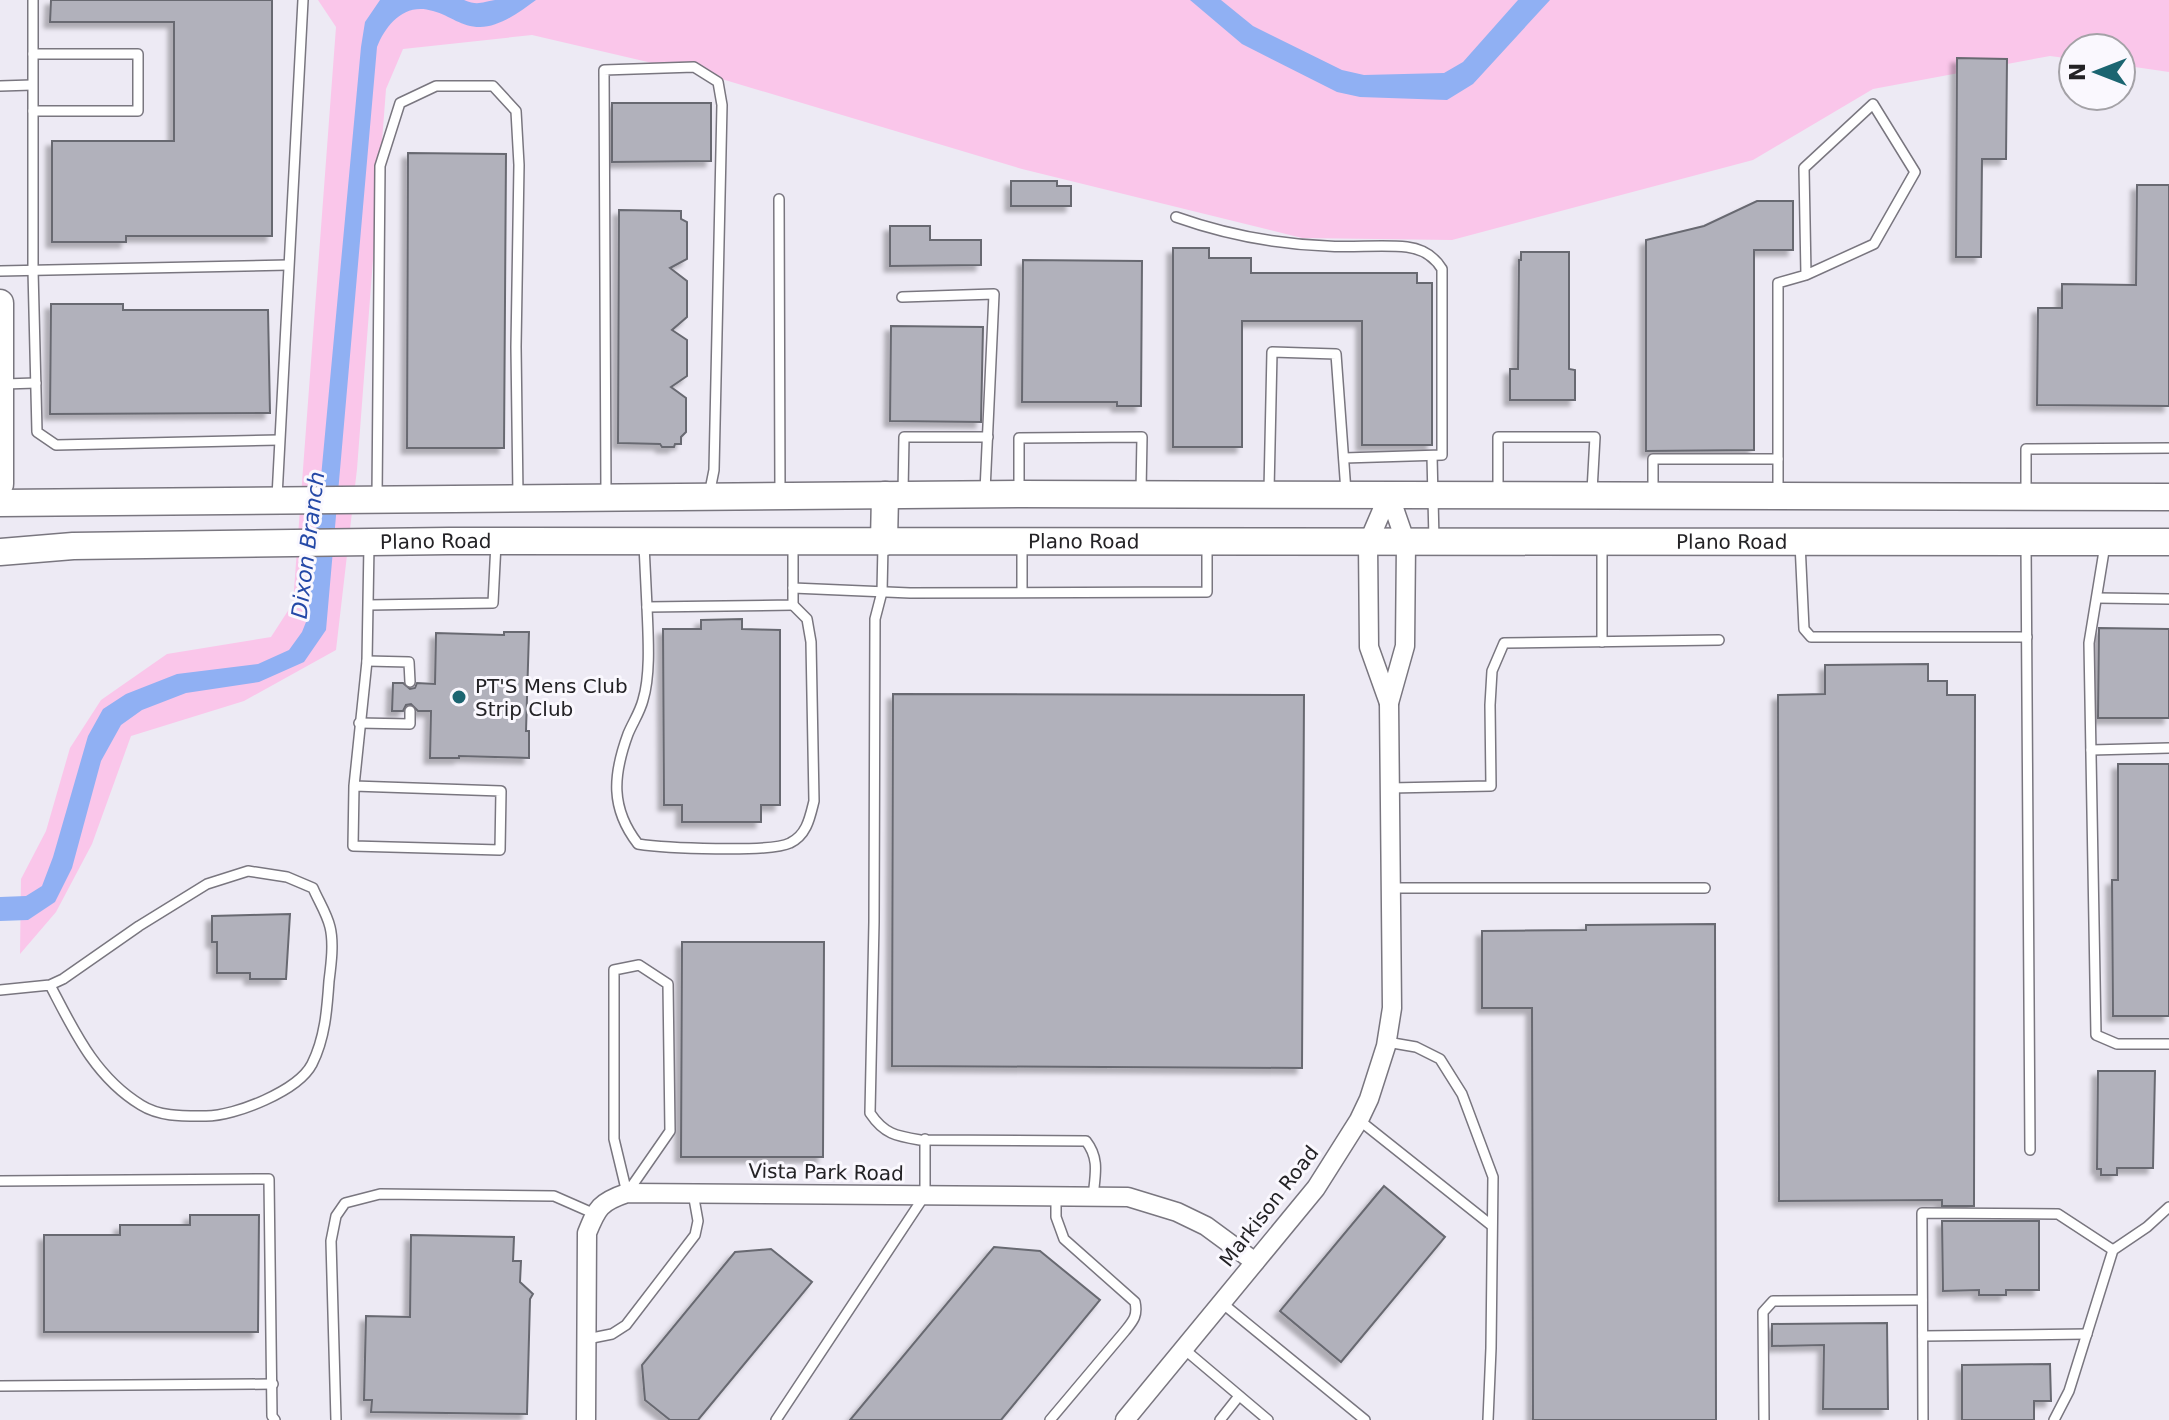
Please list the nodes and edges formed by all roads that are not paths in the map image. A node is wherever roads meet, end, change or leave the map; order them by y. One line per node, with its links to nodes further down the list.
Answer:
1 (33, 0): 3 (lane)
2 (303, 0): 9 (lane)
3 (33, 54): 4 (lane); 6 (lane)
4 (32, 85): 5 (lane); 6 (lane)
5 (0, 86)
6 (33, 111): 10 (lane)
7 (779, 199): 36 (lane)
8 (1176, 217): 20 (lane)
9 (288, 265): 10 (lane); 18 (lane)
10 (33, 270): 11 (lane); 15 (lane)
11 (0, 271)
12 (1806, 275): 12 (lane); 22 (lane)
13 (902, 297): 17 (lane)
14 (0, 303): 16 (main road)
15 (36, 383): 16 (lane); 18 (lane)
16 (1, 384): 23 (main road)
17 (988, 437): 24 (lane); 32 (lane)
18 (279, 440): 43 (lane)
19 (2169, 448): 38 (lane)
20 (1432, 456): 21 (lane); 30 (lane)
21 (1344, 458): 27 (lane); 28 (lane)
22 (1778, 459): 34 (lane); 35 (lane)
23 (0, 484)
24 (985, 494): 25 (main road, Plano Road); 32 (main road, Plano Road)
25 (1019, 494): 26 (main road, Plano Road); 26 (lane)
26 (1140, 494): 27 (main road, Plano Road)
27 (1269, 494): 28 (main road, Plano Road)
28 (1346, 494): 29 (main road, Plano Road)
29 (1389, 494): 30 (main road, Plano Road); 56 (street, Markison Road); 57 (street, Markison Road)
30 (1433, 494): 31 (main road, Plano Road); 58 (lane)
31 (1498, 494): 33 (main road, Plano Road); 33 (lane)
32 (894, 495): 36 (main road, Plano Road); 49 (main road)
33 (1592, 495): 34 (main road, Plano Road)
34 (1653, 495): 35 (main road, Plano Road)
35 (1778, 495): 38 (main road, Plano Road)
36 (780, 496): 37 (main road, Plano Road)
37 (708, 497): 41 (main road, Plano Road); 41 (lane)
38 (2026, 497): 39 (main road, Plano Road); 53 (main road)
39 (2169, 497)
40 (518, 498): 41 (main road, Plano Road); 42 (main road, Plano Road); 42 (lane); 45 (main road)
41 (606, 498)
42 (377, 500): 43 (main road, Plano Road)
43 (278, 501): 44 (main road, Plano Road)
44 (0, 503)
45 (496, 541): 46 (main road, Plano Road); 47 (main road, Plano Road); 66 (lane)
46 (643, 541): 48 (main road, Plano Road); 68 (lane)
47 (370, 542): 60 (main road, Plano Road); 66 (lane)
48 (793, 542): 49 (main road, Plano Road); 61 (lane)
49 (884, 542): 50 (main road, Plano Road); 62 (lane)
50 (1022, 542): 51 (main road, Plano Road); 63 (lane)
51 (1207, 542): 56 (main road, Plano Road); 63 (lane)
52 (1800, 542): 53 (main road, Plano Road); 59 (main road, Plano Road); 69 (lane)
53 (2026, 542): 54 (main road, Plano Road); 69 (lane)
54 (2106, 542): 55 (main road, Plano Road); 64 (lane)
55 (2169, 542)
56 (1368, 543): 57 (main road, Plano Road); 74 (street, Markison Road)
57 (1406, 543): 58 (main road, Plano Road); 74 (street, Markison Road)
58 (1434, 543): 59 (main road, Plano Road)
59 (1602, 543): 71 (lane)
60 (0, 552)
61 (793, 588): 62 (lane); 67 (lane)
62 (882, 592): 63 (lane); 88 (lane)
63 (1022, 592)
64 (2097, 598): 65 (lane); 78 (lane)
65 (2169, 599)
66 (369, 605): 72 (lane)
67 (793, 605): 68 (lane); 68 (lane)
68 (647, 607)
69 (2027, 637): 89 (lane)
70 (1719, 640): 71 (lane)
71 (1602, 642): 80 (lane)
72 (367, 661): 73 (lane); 76 (lane)
73 (410, 682)
74 (1389, 703): 80 (street, Markison Road)
75 (410, 711): 76 (lane)
76 (359, 723): 79 (lane)
77 (2169, 748): 78 (lane)
78 (2091, 750): 86 (lane)
79 (354, 786): 79 (lane)
80 (1390, 788): 81 (street, Markison Road)
81 (1391, 888): 82 (lane); 85 (street, Markison Road)
82 (1705, 888)
83 (50, 985): 83 (lane); 84 (lane)
84 (0, 990)
85 (1387, 1042): 87 (street, Markison Road); 98 (lane)
86 (2169, 1044)
87 (1359, 1120): 98 (lane); 100 (street, Markison Road)
88 (925, 1139): 93 (lane); 95 (lane)
89 (2030, 1150)
90 (0, 1181): 107 (lane)
91 (627, 1193): 91 (lane); 92 (street, Vista Park Road); 97 (street)
92 (693, 1193): 93 (street, Vista Park Road); 105 (lane)
93 (925, 1195): 94 (street, Vista Park Road); 113 (lane)
94 (1056, 1197): 95 (street, Vista Park Road); 114 (lane)
95 (1093, 1197): 100 (street, Vista Park Road)
96 (2169, 1207): 99 (lane)
97 (595, 1214): 105 (street); 111 (lane)
98 (1491, 1225): 119 (lane)
99 (2113, 1250): 101 (lane); 103 (lane)
100 (1255, 1262): 102 (street, Markison Road)
101 (1922, 1300): 104 (lane); 120 (lane)
102 (1222, 1303): 106 (street, Markison Road); 118 (lane)
103 (2087, 1334): 104 (lane); 122 (lane)
104 (1923, 1336): 121 (lane)
105 (587, 1339): 112 (street)
106 (1184, 1349): 109 (lane); 115 (street, Markison Road)
107 (273, 1384): 108 (lane); 110 (lane)
108 (0, 1386)
109 (1239, 1396): 116 (lane); 117 (lane)
110 (275, 1420)
111 (336, 1420)
112 (586, 1420)
113 (776, 1420)
114 (1050, 1420)
115 (1125, 1420)
116 (1220, 1420)
117 (1268, 1420)
118 (1365, 1420)
119 (1488, 1420)
120 (1764, 1420)
121 (1923, 1420)
122 (2054, 1420)

